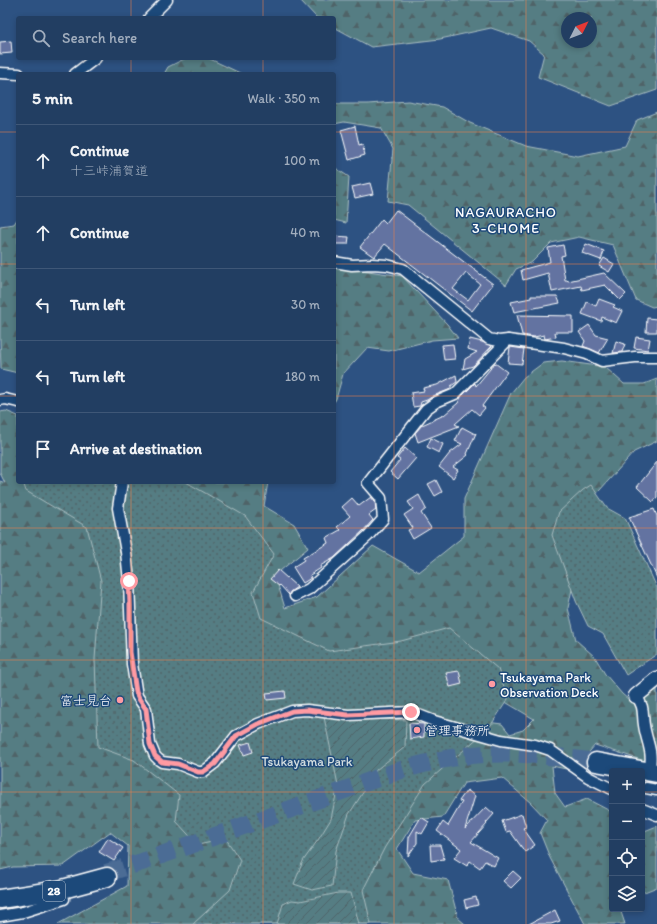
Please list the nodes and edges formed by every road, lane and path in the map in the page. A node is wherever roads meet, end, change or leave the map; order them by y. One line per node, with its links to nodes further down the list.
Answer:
1 (167, 0): 2 (street)
2 (151, 16)
3 (93, 60): 4 (street)
4 (78, 72)
5 (0, 73): 6 (street)
6 (16, 74)
7 (336, 262): 8 (street)
8 (508, 340): 9 (street); 13 (street)
9 (657, 357)
10 (0, 400): 11 (street)
11 (16, 402)
12 (122, 484): 18 (street)
13 (294, 596)
14 (657, 679): 15 (street)
15 (636, 696): 17 (street)
16 (601, 767): 17 (highway)
17 (650, 776): 19 (street)
18 (609, 788)
19 (657, 790)
20 (645, 810): 21 (street)
21 (657, 815)
22 (0, 894): 23 (highway, 28)
23 (0, 899)
24 (64, 899): 25 (street)
25 (0, 916)

